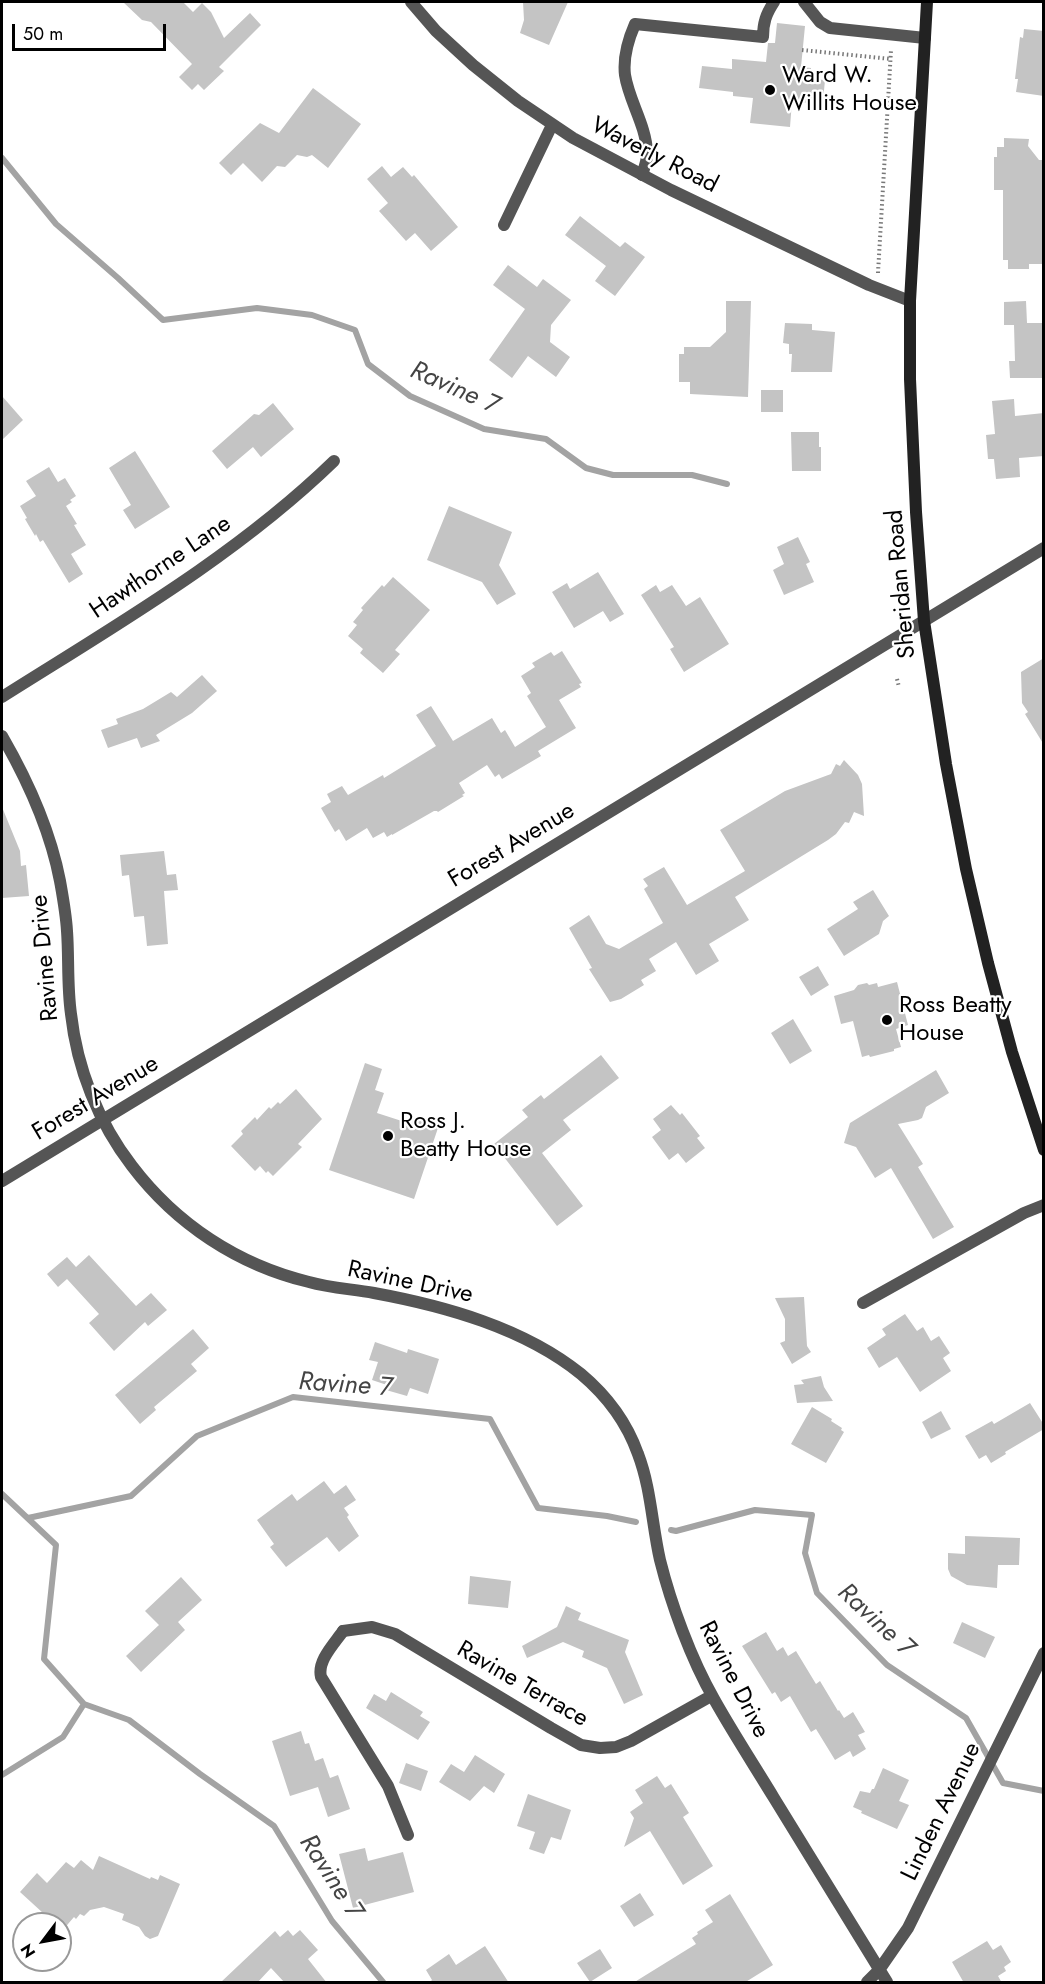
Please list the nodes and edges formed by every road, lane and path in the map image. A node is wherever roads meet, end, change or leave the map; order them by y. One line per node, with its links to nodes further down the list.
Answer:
1 (411, 2): 9 (street, Waverly Road)
2 (774, 2): 10 (street)
3 (804, 2): 5 (street)
4 (927, 2): 6 (street, Sheridan Road)
5 (892, 35): 6 (street); 8 (path)
6 (925, 38): 13 (street, Sheridan Road)
7 (802, 50): 8 (path)
8 (891, 59): 12 (path)
9 (552, 125): 10 (street, Waverly Road); 11 (street)
10 (642, 175): 12 (street, Waverly Road)
11 (504, 225)
12 (877, 288): 13 (street, Waverly Road)
13 (910, 301): 16 (street, Sheridan Road)
14 (334, 461): 19 (street, Hawthorne Lane)
15 (1044, 548): 16 (street, Forest Avenue)
16 (924, 621): 21 (street, Forest Avenue); 22 (street, Sheridan Road)
17 (897, 679): 18 (path)
18 (899, 687)
19 (2, 697)
20 (2, 736): 21 (street, Ravine Drive)
21 (103, 1119): 23 (street, Forest Avenue); 27 (street, Ravine Drive)
22 (1044, 1150)
23 (2, 1181)
24 (1044, 1205): 25 (street)
25 (863, 1303)
26 (1044, 1653): 29 (street, Linden Avenue)
27 (711, 1696): 28 (street, Ravine Terrace); 29 (street, Ravine Drive)
28 (408, 1835)
29 (879, 1970): 30 (street, Linden Avenue); 31 (street, Ravine Drive)
30 (867, 1983)
31 (887, 1983)

